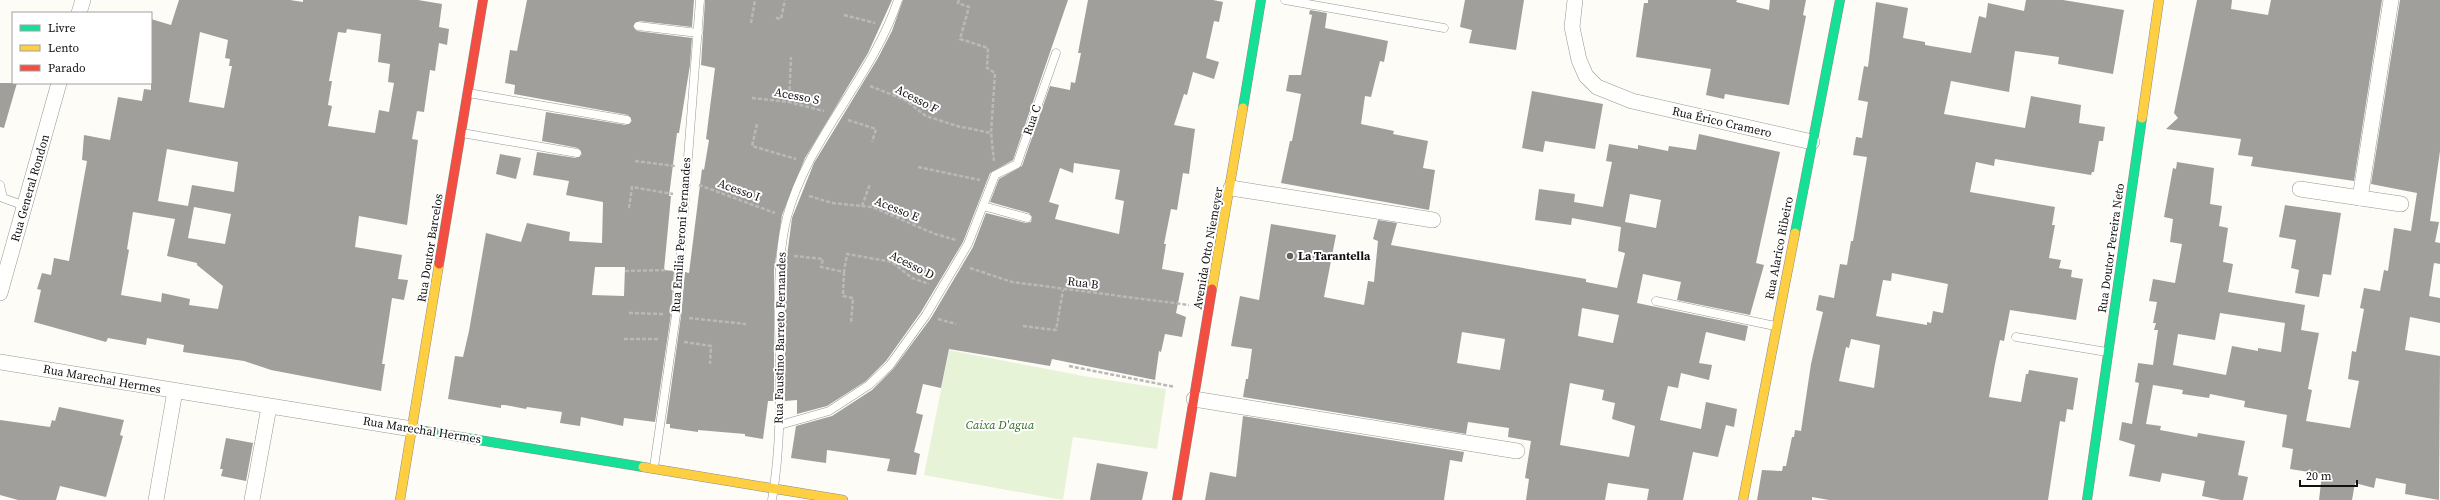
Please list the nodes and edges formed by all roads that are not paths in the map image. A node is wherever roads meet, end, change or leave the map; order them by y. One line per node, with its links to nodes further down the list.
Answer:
1 (83, 0): 11 (street)
2 (483, 0): 17 (street, Rua Doutor Barcelos)
3 (700, 0): 14 (lane, Rua Emilia Peroni Fernandes)
4 (898, 0): 40 (lane, Rua Faustino Barreto Fernandes)
5 (1261, 0): 23 (street, Avenida Otto Niemeyer)
6 (1285, 0): 13 (lane)
7 (1575, 0): 20 (street, Rua Érico Cramero)
8 (1840, 0): 20 (street, Rua Alarico Ribeiro)
9 (2159, 0): 35 (street, Rua Doutor Pereira Neto)
10 (2391, 0): 25 (street)
11 (79, 12)
12 (638, 26): 14 (lane)
13 (1444, 28)
14 (698, 32): 43 (lane, Rua Emilia Peroni Fernandes)
15 (1056, 54): 28 (lane, Rua C)
16 (59, 84): 27 (street, Rua General Rondon)
17 (467, 92): 18 (lane); 19 (street, Rua Doutor Barcelos)
18 (627, 120)
19 (461, 132): 21 (lane); 41 (street, Rua Doutor Barcelos)
20 (1812, 142): 33 (street, Rua Alarico Ribeiro)
21 (577, 153)
22 (0, 185): 27 (lane)
23 (1231, 188): 30 (street); 38 (street, Avenida Otto Niemeyer)
24 (2300, 189): 25 (street)
25 (2360, 198): 26 (street)
26 (2400, 204)
27 (25, 206): 31 (street, Rua General Rondon)
28 (983, 206): 29 (lane); 40 (lane)
29 (1027, 218)
30 (1433, 220)
31 (0, 293)
32 (1656, 300): 33 (lane)
33 (1776, 326): 51 (street, Rua Alarico Ribeiro)
34 (2016, 337): 35 (lane)
35 (2108, 352): 52 (street, Rua Doutor Pereira Neto)
36 (0, 362): 37 (street, Rua Marechal Hermes)
37 (174, 391): 39 (street, Rua Marechal Hermes); 45 (street)
38 (1194, 398): 42 (street); 50 (street, Avenida Otto Niemeyer)
39 (270, 407): 41 (street, Rua Marechal Hermes); 46 (street)
40 (780, 425): 44 (lane, Rua Faustino Barreto Fernandes)
41 (412, 429): 43 (street, Rua Marechal Hermes); 47 (street, Rua Doutor Barcelos)
42 (1516, 451)
43 (654, 468): 44 (street, Rua Marechal Hermes)
44 (774, 488): 48 (lane, Rua Faustino Barreto Fernandes); 49 (street, Rua Marechal Hermes)
45 (156, 500)
46 (252, 500)
47 (400, 500)
48 (772, 500)
49 (843, 500)
50 (1177, 500)
51 (1743, 500)
52 (2086, 500)

